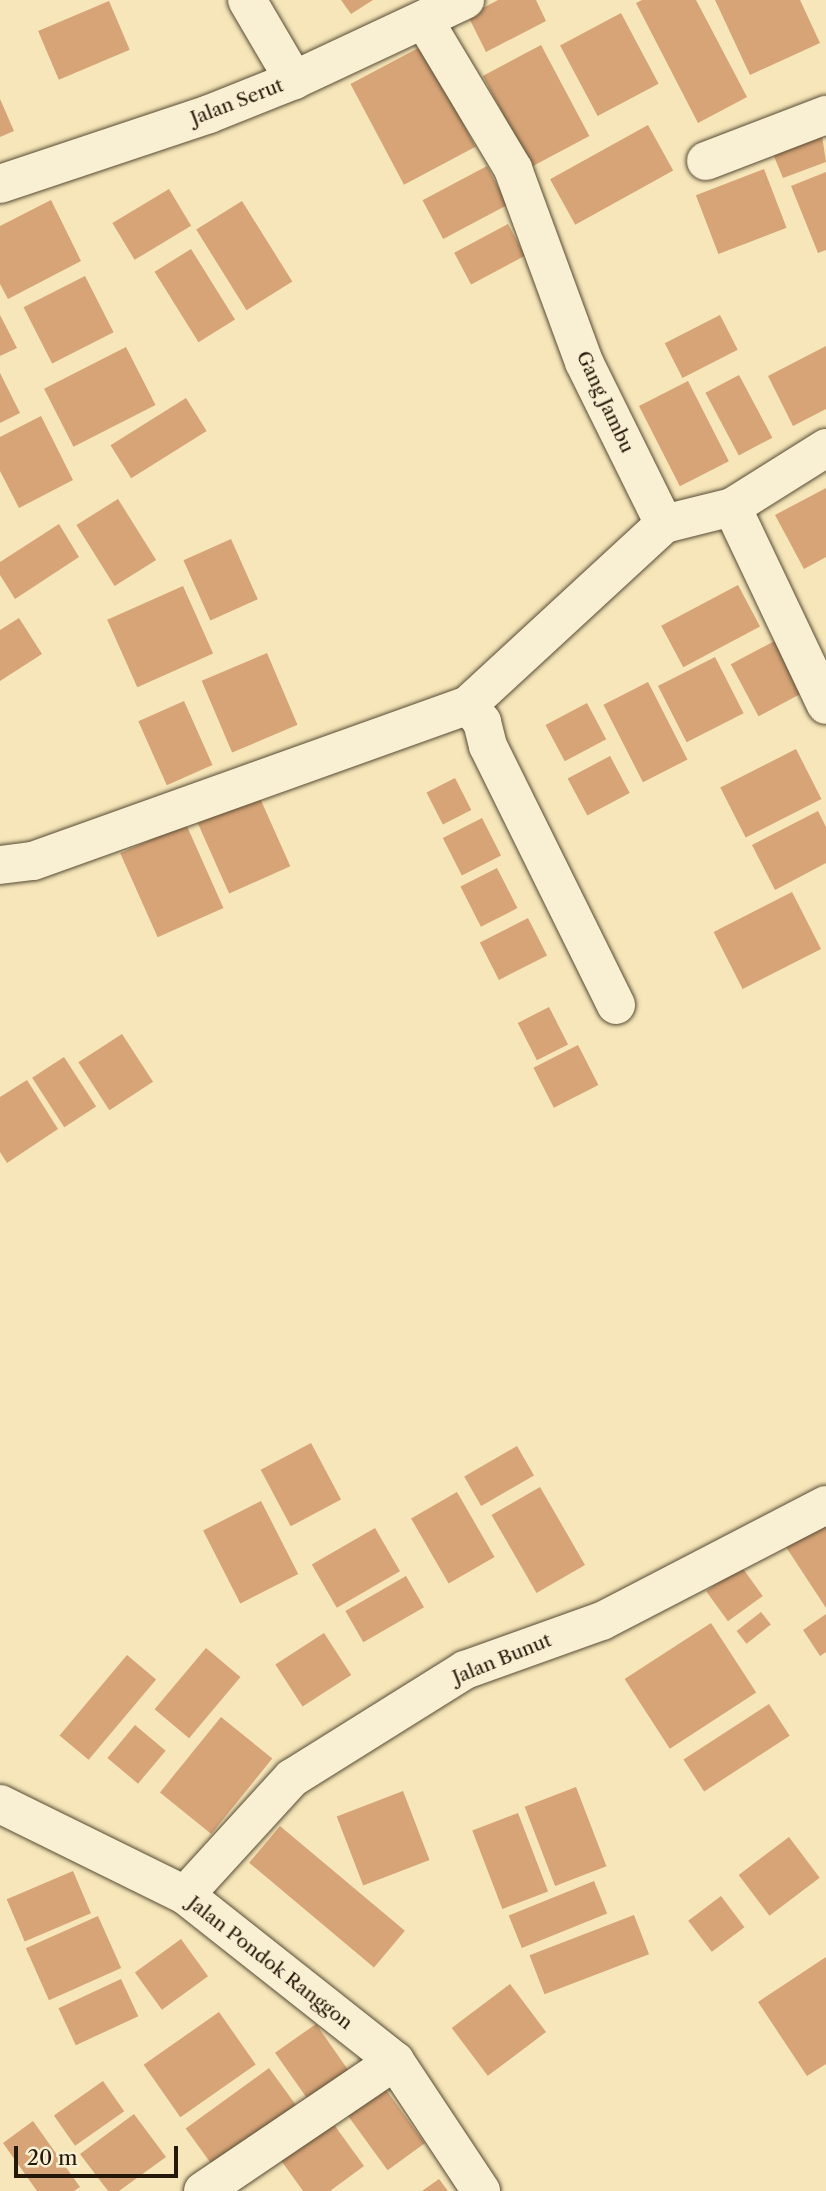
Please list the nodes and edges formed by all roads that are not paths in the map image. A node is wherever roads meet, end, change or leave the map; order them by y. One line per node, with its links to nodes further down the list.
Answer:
1 (247, 0): 4 (street)
2 (466, 0): 3 (street, Jalan Serut)
3 (424, 20): 4 (street, Jalan Serut); 10 (street, Gang Jambu)
4 (294, 80): 7 (street, Jalan Serut)
5 (826, 115): 6 (street)
6 (706, 161)
7 (0, 184)
8 (826, 449): 9 (street)
9 (732, 507): 10 (street); 12 (street)
10 (664, 524): 11 (street)
11 (468, 705): 13 (street); 14 (street)
12 (826, 705)
13 (0, 865)
14 (616, 1005)
15 (826, 1505): 17 (street, Jalan Bunut)
16 (0, 1804): 17 (street, Jalan Pondok Ranggon)
17 (185, 1895): 18 (street, Jalan Pondok Ranggon)
18 (395, 2061): 19 (street); 20 (street, Jalan Pondok Ranggon)
19 (203, 2191)
20 (481, 2191)

